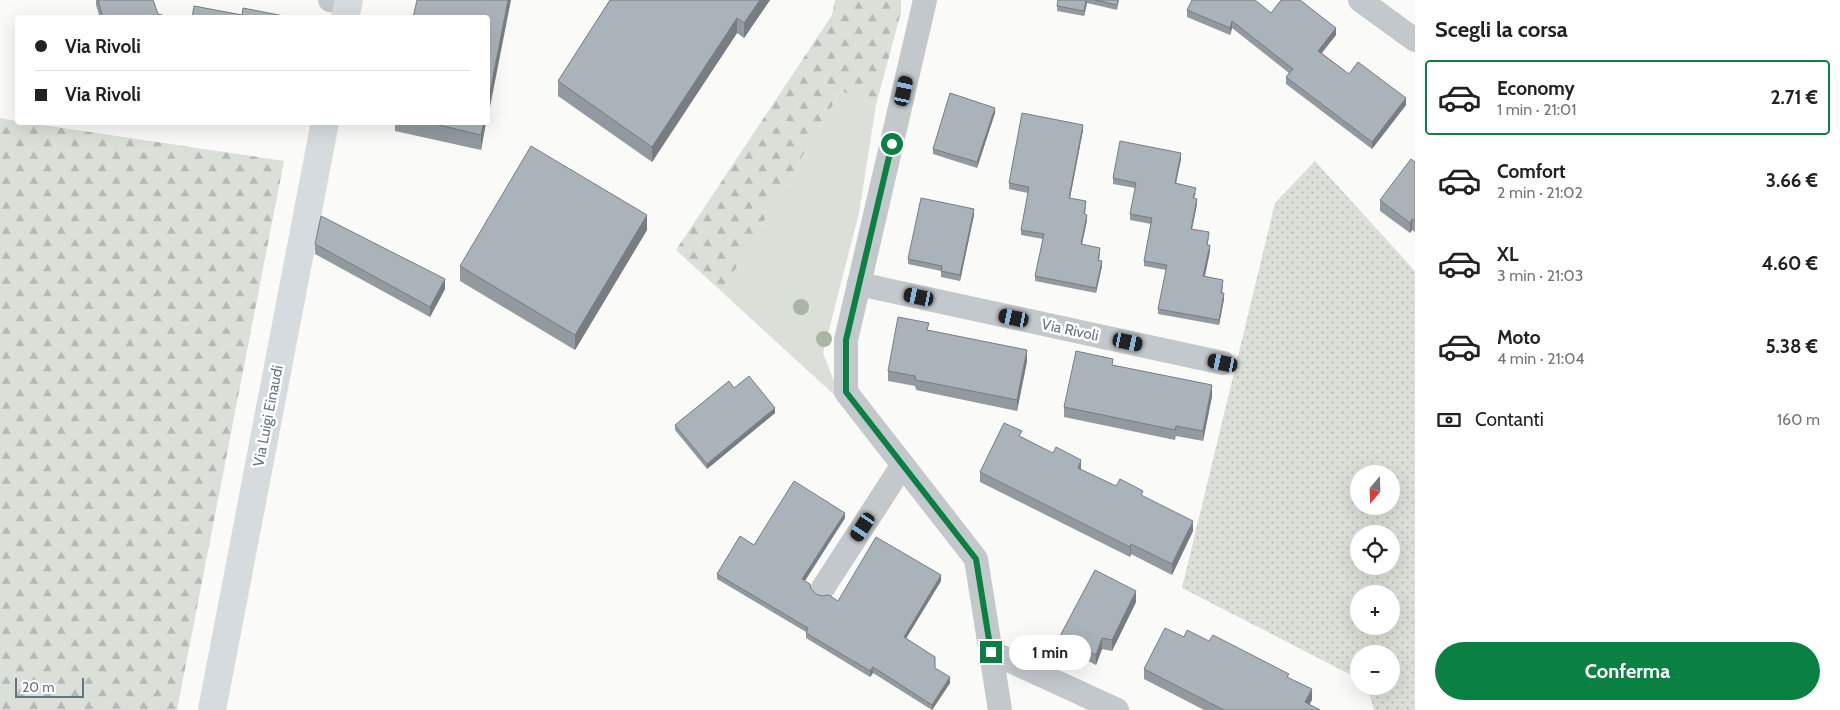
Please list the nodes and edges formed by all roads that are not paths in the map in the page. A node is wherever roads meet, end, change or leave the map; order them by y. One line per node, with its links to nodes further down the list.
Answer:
1 (925, 0): 5 (street)
2 (1360, 0): 3 (street)
3 (1415, 40)
4 (324, 125): 10 (main road, Via Luigi Einaudi)
5 (859, 284): 6 (street, Via Rivoli); 7 (street)
6 (1223, 363)
7 (902, 466): 8 (street); 9 (street)
8 (824, 588)
9 (991, 652): 11 (street); 12 (street)
10 (212, 710)
11 (1000, 710)
12 (1117, 710)

